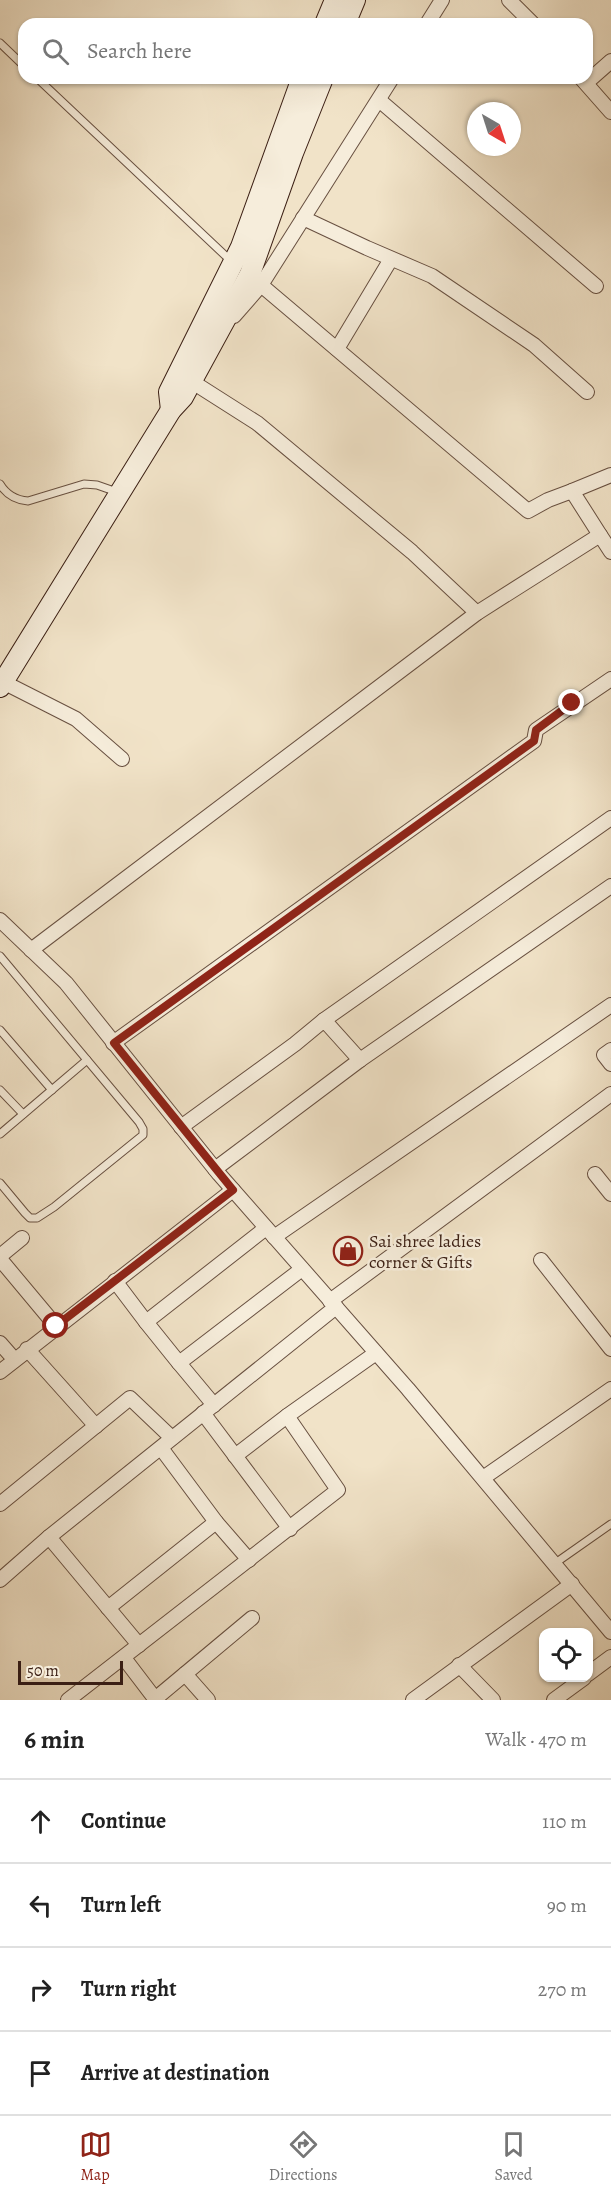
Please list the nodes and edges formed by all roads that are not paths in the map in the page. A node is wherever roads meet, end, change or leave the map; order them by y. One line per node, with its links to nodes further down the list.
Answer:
1 (335, 0): 5 (street)
2 (355, 0): 6 (street)
3 (442, 0): 7 (street)
4 (509, 0): 8 (street)
5 (328, 18)
6 (348, 18)
7 (431, 18)
8 (528, 18)
9 (0, 43): 10 (lane)
10 (18, 60)
11 (611, 61): 12 (street)
12 (593, 74)
13 (43, 84): 22 (lane)
14 (300, 84): 22 (street)
15 (321, 84): 25 (street)
16 (388, 84): 18 (street)
17 (586, 84): 19 (street)
18 (379, 100): 20 (street); 24 (street)
19 (611, 112)
20 (303, 218): 21 (street); 23 (street)
21 (391, 259): 26 (street); 28 (street)
22 (234, 264): 29 (street)
23 (261, 285): 25 (street); 26 (street)
24 (596, 286)
25 (216, 335): 27 (street)
26 (337, 350): 32 (street)
27 (191, 381): 29 (street); 36 (street)
28 (587, 392)
29 (171, 410): 33 (street)
30 (611, 475): 32 (street)
31 (0, 484): 33 (lane)
32 (572, 491): 34 (street)
33 (119, 493): 38 (street)
34 (600, 535): 35 (street); 36 (street)
35 (611, 552)
36 (477, 613): 43 (street)
37 (611, 679): 48 (street)
38 (2, 684): 39 (street)
39 (122, 759)
40 (611, 818): 46 (street)
41 (611, 886): 51 (street)
42 (0, 920): 43 (street)
43 (31, 950): 48 (street)
44 (0, 956): 50 (lane)
45 (611, 1005): 64 (street)
46 (324, 1020): 51 (street); 57 (street)
47 (0, 1030): 54 (lane)
48 (114, 1043): 57 (street)
49 (611, 1050): 52 (street)
50 (87, 1060): 54 (lane); 61 (lane)
51 (360, 1060): 59 (street)
52 (611, 1064)
53 (0, 1090): 56 (lane)
54 (52, 1090): 56 (lane)
55 (611, 1094): 70 (street)
56 (23, 1114): 58 (lane)
57 (181, 1126): 59 (street)
58 (0, 1134)
59 (215, 1169): 62 (street)
60 (595, 1174): 63 (street)
61 (0, 1183)
62 (233, 1190): 64 (street); 69 (street)
63 (611, 1194)
64 (270, 1232): 68 (street); 71 (street)
65 (22, 1238): 66 (street)
66 (0, 1257): 72 (street)
67 (542, 1260): 75 (street)
68 (302, 1269): 70 (street); 78 (street)
69 (116, 1281): 71 (street); 72 (street)
70 (333, 1304): 76 (street); 81 (street)
71 (146, 1322): 78 (street)
72 (56, 1326): 74 (street)
73 (0, 1343): 77 (street)
74 (27, 1349): 77 (street); 83 (street)
75 (611, 1349)
76 (376, 1353): 82 (street); 87 (street)
77 (14, 1359): 79 (street)
78 (179, 1363): 81 (street)
79 (0, 1372)
80 (611, 1389): 87 (street)
81 (209, 1409): 84 (street); 86 (street)
82 (287, 1416): 86 (street); 91 (street)
83 (96, 1426): 84 (street); 88 (street)
84 (172, 1438): 85 (street)
85 (161, 1448): 89 (street); 92 (street)
86 (235, 1456): 91 (street)
87 (483, 1478): 94 (street)
88 (0, 1504)
89 (216, 1522): 93 (street); 97 (street)
90 (611, 1524): 94 (lane)
91 (290, 1529): 93 (street)
92 (49, 1537): 95 (street); 97 (street)
93 (249, 1560): 101 (street)
94 (554, 1564): 96 (street)
95 (0, 1581)
96 (572, 1584): 99 (street); 104 (street)
97 (108, 1608): 101 (street)
98 (252, 1617): 106 (street)
99 (606, 1617): 100 (street)
100 (611, 1632)
101 (139, 1646): 103 (street)
102 (611, 1657): 105 (street)
103 (124, 1658): 108 (street); 109 (street)
104 (459, 1665): 111 (street); 112 (street)
105 (593, 1670)
106 (185, 1674): 109 (street); 110 (street)
107 (577, 1682): 113 (street)
108 (68, 1700)
109 (156, 1700)
110 (208, 1700)
111 (413, 1700)
112 (492, 1700)
113 (554, 1700)

